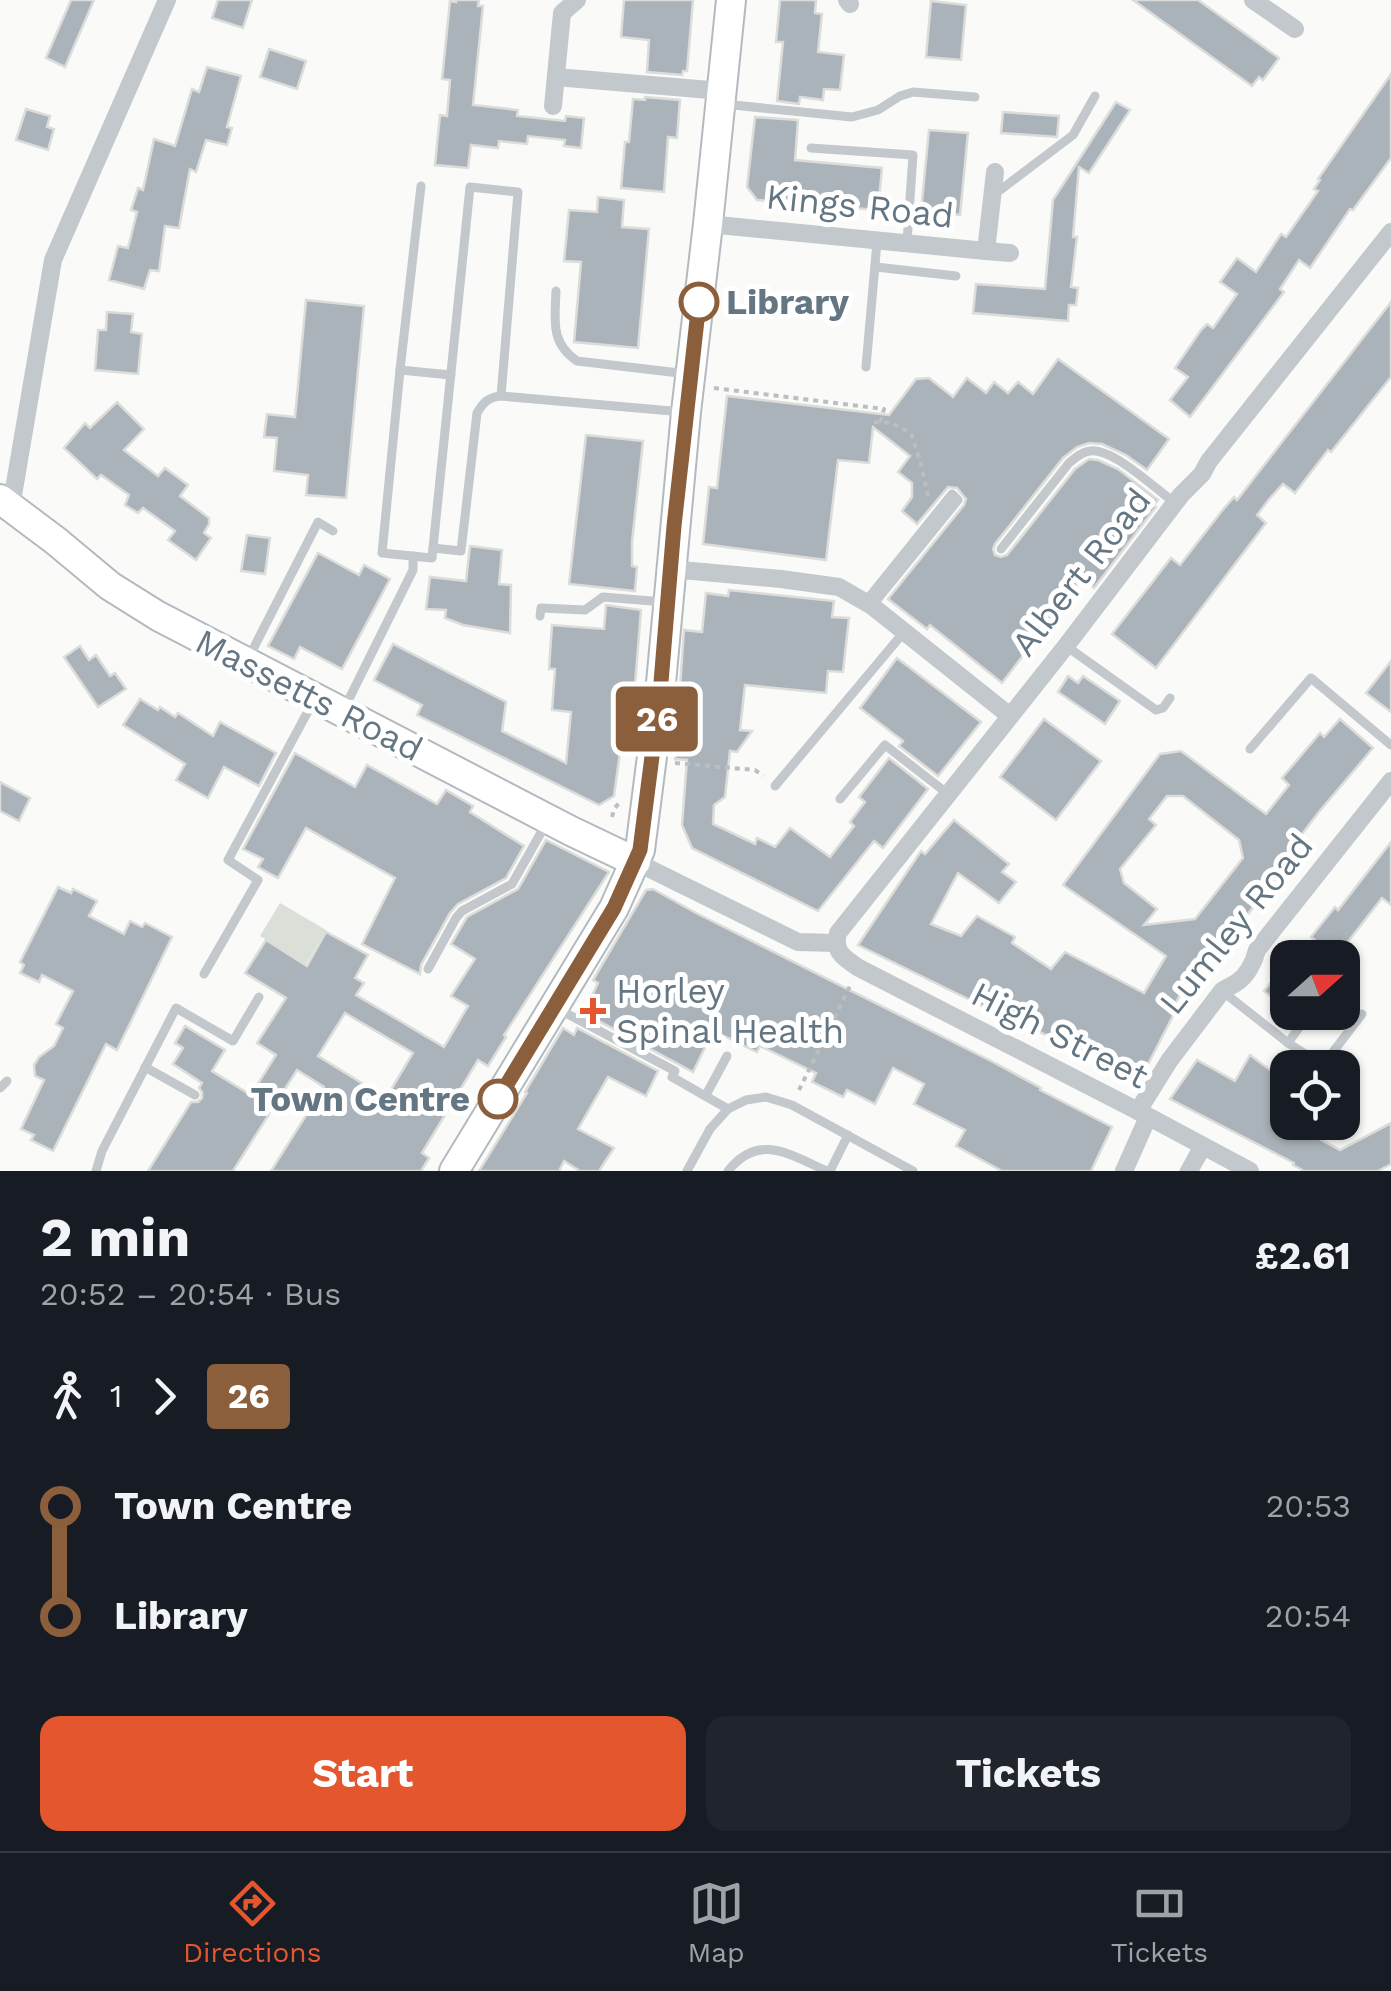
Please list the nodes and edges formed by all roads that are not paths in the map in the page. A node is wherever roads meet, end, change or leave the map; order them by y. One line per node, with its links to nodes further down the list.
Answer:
1 (166, 0): 32 (street)
2 (577, 0): 7 (street)
3 (731, 0): 9 (street)
4 (1253, 0): 5 (street)
5 (1279, 7): 6 (street)
6 (1296, 29)
7 (556, 77): 9 (street); 11 (street)
8 (1094, 96): 15 (lane)
9 (721, 97): 10 (lane); 16 (street)
10 (976, 97)
11 (554, 106)
12 (810, 148): 19 (lane)
13 (995, 172): 15 (street, Kings Road)
14 (420, 186): 26 (lane)
15 (992, 196): 20 (street, Kings Road)
16 (708, 224): 18 (street, Kings Road); 28 (street)
17 (1391, 232): 31 (street, Albert Road)
18 (877, 242): 19 (street, Kings Road); 22 (lane)
19 (907, 245): 20 (street, Kings Road)
20 (986, 251): 21 (street)
21 (1010, 253)
22 (876, 267): 23 (lane); 25 (lane)
23 (956, 276)
24 (556, 291): 28 (lane)
25 (866, 367)
26 (400, 370): 27 (lane); 36 (lane)
27 (451, 375): 29 (lane); 34 (lane)
28 (702, 381): 30 (street)
29 (501, 396): 30 (lane); 34 (lane)
30 (686, 412): 37 (street)
31 (1178, 499): 35 (lane); 42 (street, Albert Road)
32 (5, 503): 43 (street, Massetts Road)
33 (333, 531): 43 (lane)
34 (433, 548): 36 (lane)
35 (1000, 550)
36 (413, 556): 46 (lane)
37 (670, 569): 38 (street); 39 (street)
38 (667, 602): 40 (lane); 55 (street)
39 (869, 604): 39 (lane); 41 (street)
40 (540, 616)
41 (904, 632): 47 (street); 51 (lane)
42 (1066, 646): 45 (lane); 47 (street, Albert Road)
43 (247, 661): 44 (street, Massetts Road)
44 (316, 698): 46 (street, Massetts Road); 58 (lane)
45 (1170, 698)
46 (343, 711): 54 (street, Massetts Road)
47 (1010, 716): 52 (street, Albert Road)
48 (1391, 746): 49 (lane)
49 (1250, 749)
50 (1391, 781): 59 (street, Lumley Road)
51 (775, 786)
52 (948, 794): 53 (lane); 56 (street, Albert Road)
53 (840, 800)
54 (548, 819): 55 (street, Massetts Road); 57 (lane)
55 (636, 862): 56 (street, High Street); 61 (street)
56 (838, 949): 70 (street, High Street)
57 (428, 969)
58 (204, 974)
59 (1224, 989): 64 (lane); 70 (street, Lumley Road)
60 (259, 997): 66 (lane)
61 (553, 1006): 68 (lane); 74 (street)
62 (1362, 1014): 64 (lane)
63 (1297, 1030): 64 (lane)
64 (1288, 1042)
65 (727, 1056): 68 (lane)
66 (146, 1067): 67 (lane); 73 (lane)
67 (195, 1094)
68 (706, 1095): 69 (lane)
69 (728, 1109): 71 (lane); 75 (lane)
70 (1143, 1114): 72 (street, High Street); 79 (street, Lumley Road)
71 (848, 1135): 77 (lane); 78 (lane)
72 (1203, 1146): 80 (lane); 81 (lane); 82 (street, High Street)
73 (96, 1171)
74 (454, 1171)
75 (687, 1171)
76 (728, 1171): 77 (lane)
77 (828, 1171)
78 (913, 1171)
79 (1124, 1171)
80 (1184, 1171)
81 (1194, 1171)
82 (1250, 1171)

